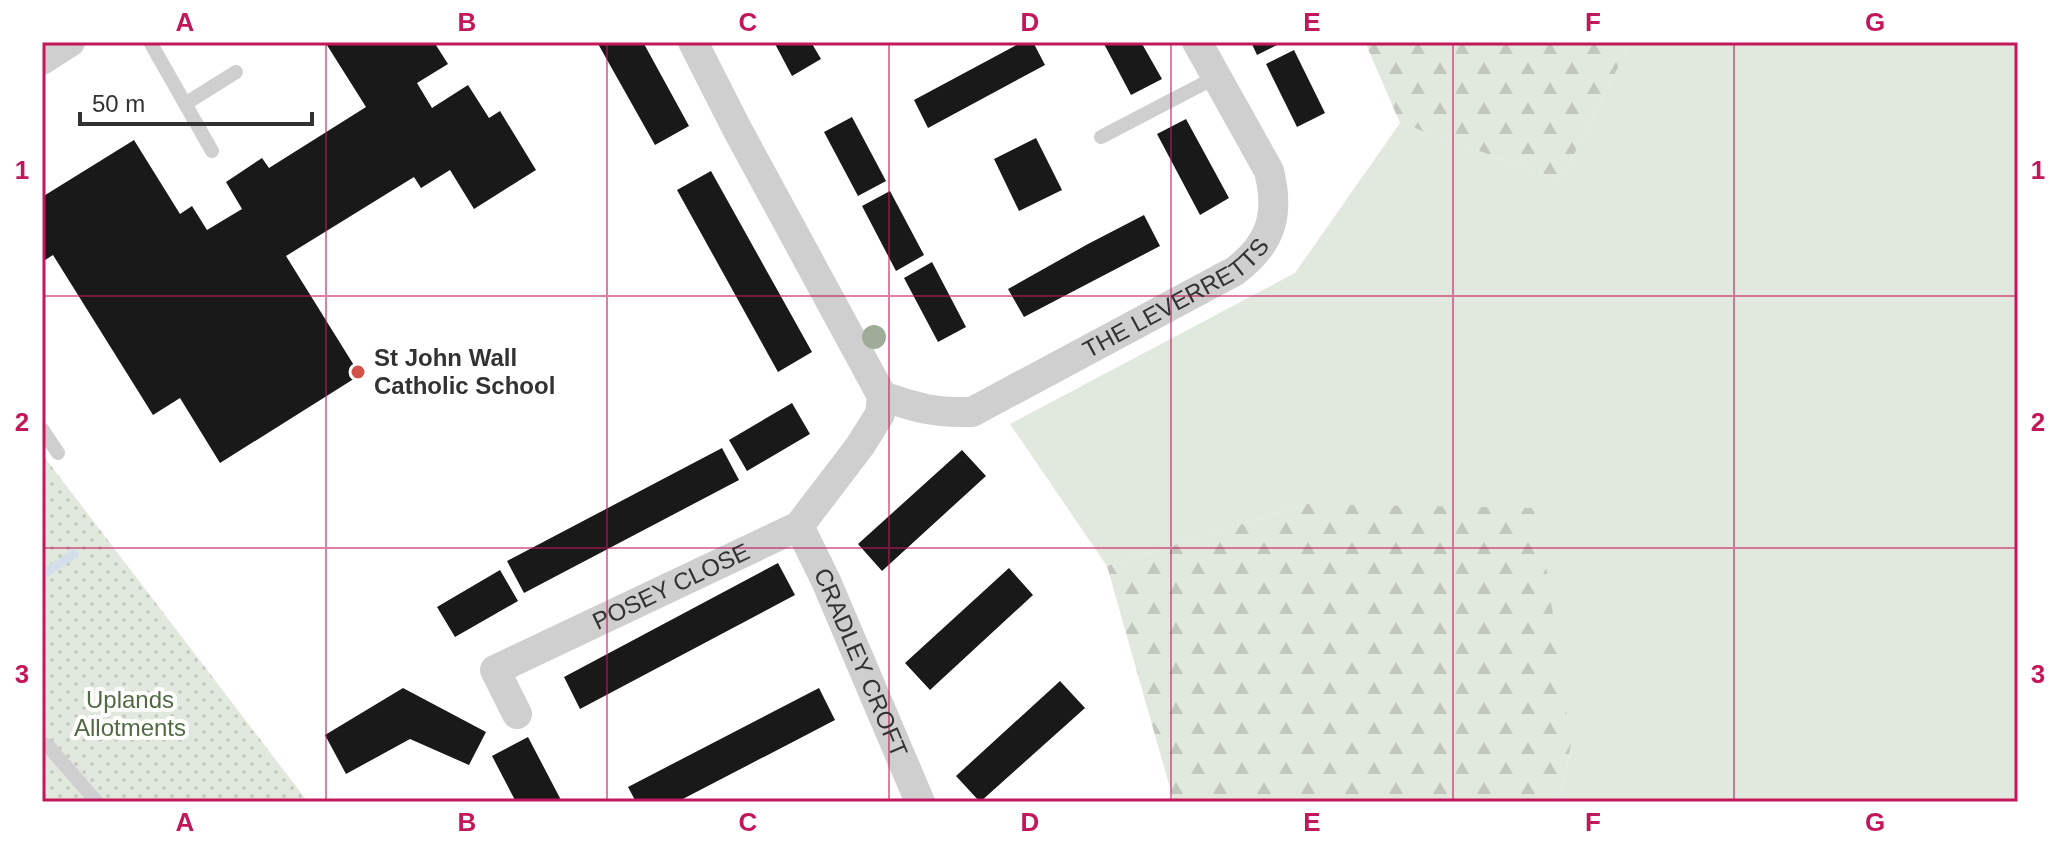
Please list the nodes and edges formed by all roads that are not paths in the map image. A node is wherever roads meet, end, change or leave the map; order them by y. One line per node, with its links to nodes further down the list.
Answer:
1 (70, 42): 5 (street)
2 (150, 42): 8 (lane)
3 (693, 42): 11 (street)
4 (1197, 42): 7 (street, THE LEVERRETTS)
5 (42, 60)
6 (236, 72): 8 (lane)
7 (1216, 77): 9 (lane); 11 (street, THE LEVERRETTS)
8 (185, 104): 10 (lane)
9 (1101, 137)
10 (212, 151)
11 (882, 396): 14 (street, POSEY CLOSE)
12 (42, 429): 13 (lane)
13 (58, 453)
14 (799, 526): 15 (street, POSEY CLOSE); 18 (street, CRADLEY CROFT)
15 (517, 714)
16 (42, 743): 17 (lane)
17 (97, 802)
18 (920, 802)

